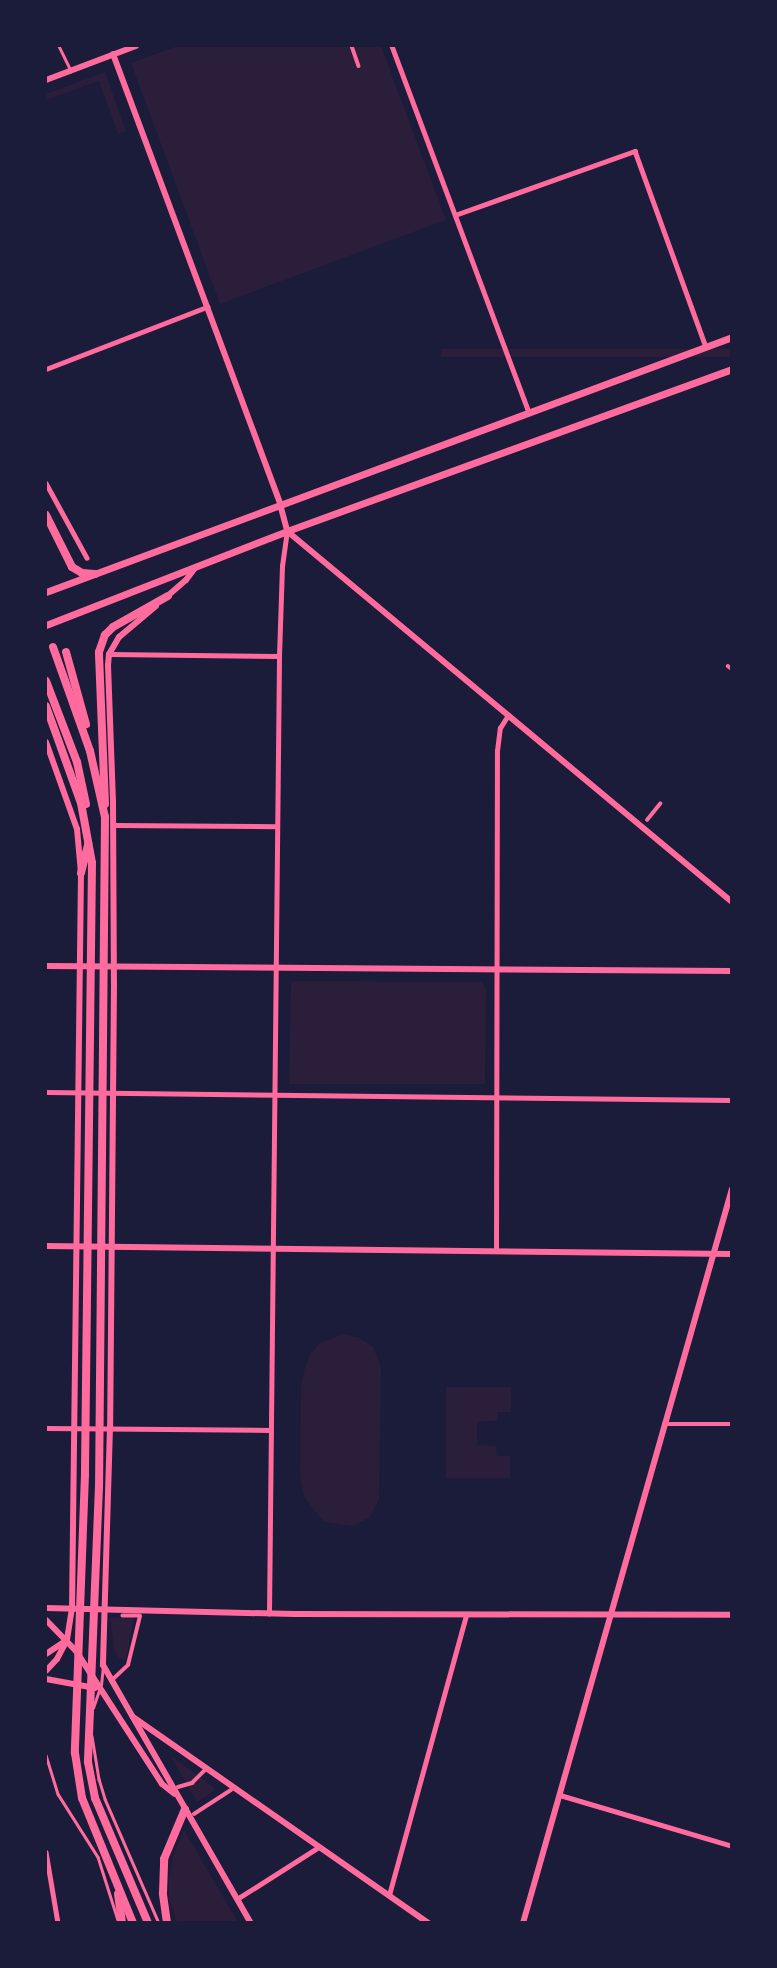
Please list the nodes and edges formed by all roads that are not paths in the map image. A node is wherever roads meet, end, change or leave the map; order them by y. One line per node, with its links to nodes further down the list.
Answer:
1 (59, 46): 8 (lane)
2 (110, 46): 6 (street)
3 (136, 46): 6 (street)
4 (352, 46): 7 (street)
5 (392, 46): 10 (street)
6 (113, 54): 8 (street); 11 (street)
7 (359, 66)
8 (71, 71): 9 (street)
9 (46, 80)
10 (456, 215): 13 (street); 16 (street)
11 (207, 307): 14 (street); 18 (street)
12 (732, 337): 13 (main road)
13 (706, 347): 16 (main road)
14 (46, 369)
15 (732, 369): 20 (main road)
16 (530, 413): 18 (main road)
17 (46, 483): 21 (street)
18 (280, 504): 20 (street); 23 (main road)
19 (46, 515): 23 (highway)
20 (287, 531): 22 (main road); 30 (street); 33 (street)
21 (87, 558)
22 (195, 568): 25 (street); 26 (main road)
23 (95, 573): 24 (main road)
24 (46, 592)
25 (168, 596): 29 (street); 37 (highway)
26 (46, 625)
27 (53, 647): 37 (highway)
28 (66, 652): 35 (highway)
29 (109, 654): 30 (street); 35 (street)
30 (279, 656): 40 (street)
31 (46, 681): 41 (highway)
32 (46, 706): 99 (highway)
33 (508, 715): 42 (street); 47 (street)
34 (46, 742): 41 (street)
35 (113, 803): 39 (street)
36 (660, 804): 38 (street)
37 (105, 817): 105 (highway)
38 (647, 820)
39 (113, 825): 40 (street); 45 (street)
40 (277, 826): 46 (street)
41 (81, 873): 44 (street)
42 (732, 902)
43 (46, 965): 44 (street)
44 (81, 966): 45 (street); 50 (street)
45 (114, 966): 46 (street); 51 (street)
46 (275, 967): 47 (street); 52 (street)
47 (498, 969): 48 (street); 53 (street)
48 (732, 971)
49 (46, 1092): 50 (street)
50 (79, 1093): 51 (street); 57 (street)
51 (113, 1093): 52 (street); 58 (street)
52 (275, 1095): 53 (street); 59 (street)
53 (498, 1098): 54 (street); 60 (street)
54 (732, 1100)
55 (732, 1189): 61 (street)
56 (46, 1247): 57 (street)
57 (77, 1247): 58 (street); 66 (street)
58 (111, 1247): 59 (street); 67 (street)
59 (273, 1249): 60 (street); 68 (street)
60 (496, 1251): 61 (street)
61 (713, 1253): 62 (street); 63 (street)
62 (732, 1254)
63 (664, 1424): 64 (street); 72 (street)
64 (732, 1424)
65 (46, 1427): 66 (street)
66 (75, 1427): 67 (street); 70 (street)
67 (110, 1427): 68 (street); 71 (street)
68 (270, 1430): 73 (street)
69 (46, 1608): 70 (street)
70 (72, 1608): 71 (street); 78 (street)
71 (106, 1609): 73 (street); 80 (street)
72 (610, 1613): 74 (street); 75 (street); 91 (street)
73 (270, 1614): 74 (street)
74 (466, 1615): 100 (street)
75 (732, 1615)
76 (122, 1616): 83 (street)
77 (46, 1620): 78 (street)
78 (67, 1640): 79 (street); 81 (street); 84 (street)
79 (46, 1654)
80 (103, 1665): 83 (street); 84 (lane)
81 (46, 1671)
82 (46, 1679): 84 (street)
83 (112, 1680): 85 (street)
84 (100, 1689): 90 (street); 95 (lane)
85 (131, 1716): 90 (street); 96 (street)
86 (46, 1755): 98 (lane)
87 (204, 1771): 88 (street)
88 (178, 1787)
89 (231, 1790): 93 (street)
90 (177, 1795): 92 (street)
91 (559, 1795): 94 (street); 110 (street)
92 (185, 1809): 101 (street); 107 (highway)
93 (194, 1814)
94 (732, 1846)
95 (126, 1847): 98 (lane); 106 (lane)
96 (319, 1847): 100 (street); 101 (street)
97 (46, 1852): 102 (street)
98 (98, 1857): 103 (lane)
99 (117, 1888): 103 (highway); 104 (highway)
100 (389, 1895): 109 (street)
101 (237, 1899): 108 (street)
102 (58, 1923)
103 (120, 1923)
104 (133, 1923)
105 (148, 1923)
106 (159, 1923)
107 (167, 1923)
108 (251, 1923)
109 (428, 1923)
110 (523, 1923)

